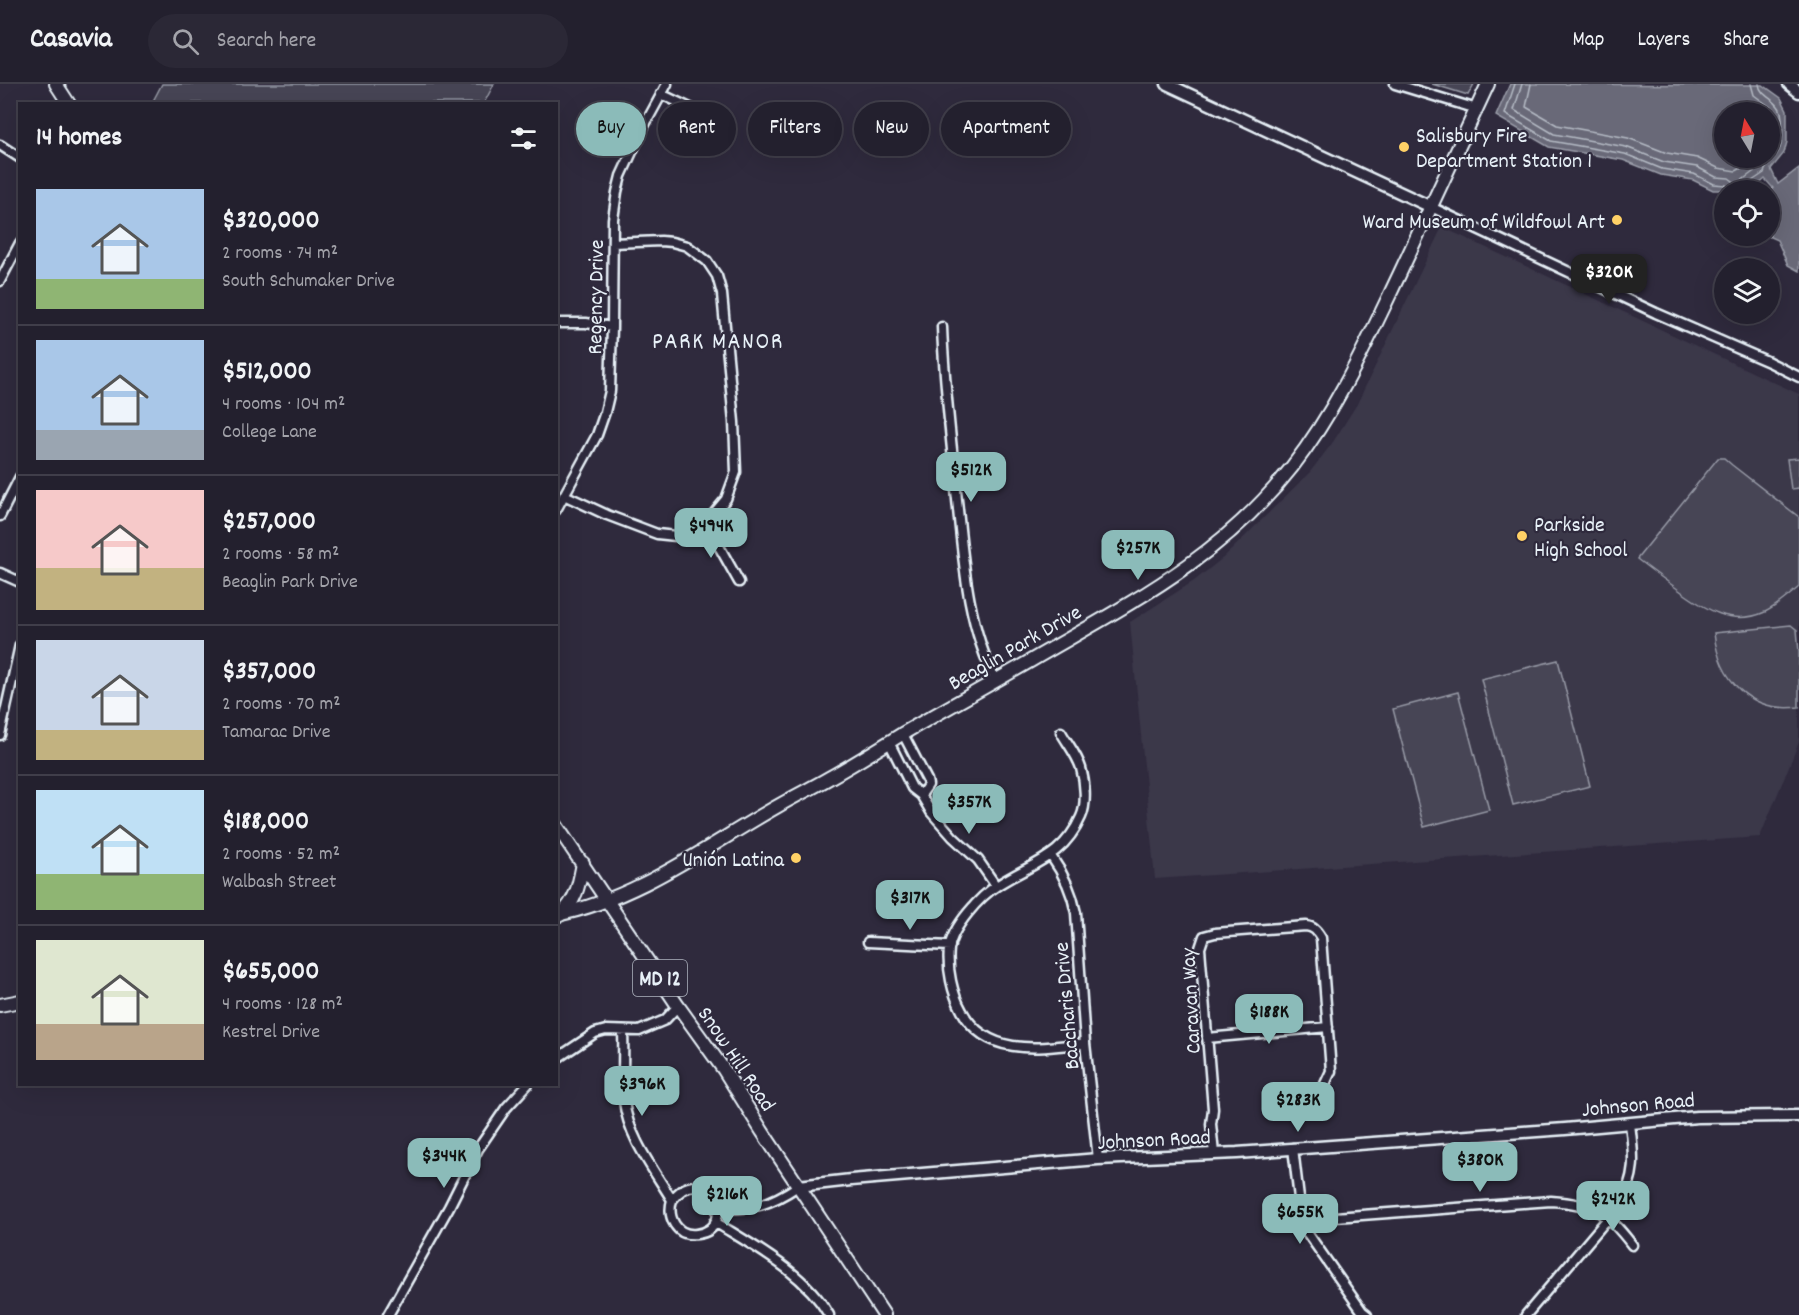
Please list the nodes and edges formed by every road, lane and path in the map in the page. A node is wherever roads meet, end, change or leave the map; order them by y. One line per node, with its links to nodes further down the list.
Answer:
1 (56, 84): 9 (main road)
2 (667, 84): 8 (street, Regency Drive)
3 (1167, 84): 14 (street)
4 (1395, 84): 11 (street)
5 (1488, 84): 11 (main road, Beaglin Park Drive)
6 (1789, 84): 7 (street)
7 (1799, 92)
8 (661, 94): 10 (street); 15 (street, Regency Drive)
9 (68, 102)
10 (678, 102)
11 (1477, 110): 14 (main road, Beaglin Park Drive)
12 (0, 145): 13 (street)
13 (18, 157)
14 (1431, 207): 21 (street); 31 (main road, Beaglin Park Drive)
15 (613, 243): 19 (street, Regency Drive); 26 (street)
16 (18, 247): 17 (street)
17 (0, 281)
18 (558, 323): 19 (street)
19 (612, 327): 23 (street, Regency Drive)
20 (942, 327): 31 (street)
21 (1799, 377)
22 (18, 481): 25 (street)
23 (564, 495): 24 (street, Regency Drive); 26 (street)
24 (558, 506)
25 (0, 516)
26 (706, 523): 29 (street)
27 (0, 573): 28 (street)
28 (18, 581)
29 (740, 582)
30 (18, 654): 34 (street)
31 (996, 681): 33 (main road, Beaglin Park Drive)
32 (1060, 732): 38 (street)
33 (903, 734): 35 (main road, Beaglin Park Drive); 36 (street)
34 (0, 735)
35 (889, 742): 36 (street); 41 (main road, Beaglin Park Drive)
36 (921, 795): 40 (street)
37 (561, 841): 39 (main road, Snow Hill Road / MD 12)
38 (1051, 856): 40 (street); 51 (street, Baccharis Drive)
39 (583, 863): 41 (main road, Snow Hill Road / MD 12); 42 (main road)
40 (996, 886): 44 (street)
41 (608, 900): 42 (main road, Beaglin Park Drive); 47 (main road, Snow Hill Road / MD 12)
42 (559, 915)
43 (868, 942): 44 (street)
44 (950, 946): 51 (street)
45 (18, 1001): 46 (main road)
46 (0, 1005)
47 (678, 1006): 49 (street); 60 (main road, Snow Hill Road / MD 12)
48 (1328, 1027): 50 (street); 50 (street, Caravan Way); 53 (street, Caravan Way)
49 (623, 1031): 52 (street); 61 (street)
50 (1207, 1038): 58 (street, Caravan Way)
51 (1085, 1043): 59 (street, Baccharis Drive)
52 (558, 1058)
53 (1325, 1084)
54 (526, 1086): 68 (street)
55 (1799, 1116): 56 (street, Johnson Road)
56 (1630, 1124): 57 (street, Johnson Road); 63 (street)
57 (1293, 1148): 58 (street, Johnson Road); 65 (street)
58 (1214, 1154): 59 (street, Johnson Road)
59 (1098, 1159): 60 (street, Johnson Road)
60 (798, 1186): 62 (street); 70 (main road, Snow Hill Road / MD 12)
61 (672, 1200): 62 (street); 64 (street)
62 (718, 1208): 64 (street)
63 (1609, 1217): 65 (street); 66 (street); 71 (street)
64 (715, 1222): 69 (street)
65 (1304, 1226): 67 (street)
66 (1632, 1245)
67 (1362, 1314)
68 (388, 1315)
69 (829, 1315)
70 (884, 1315)
71 (1526, 1315)

